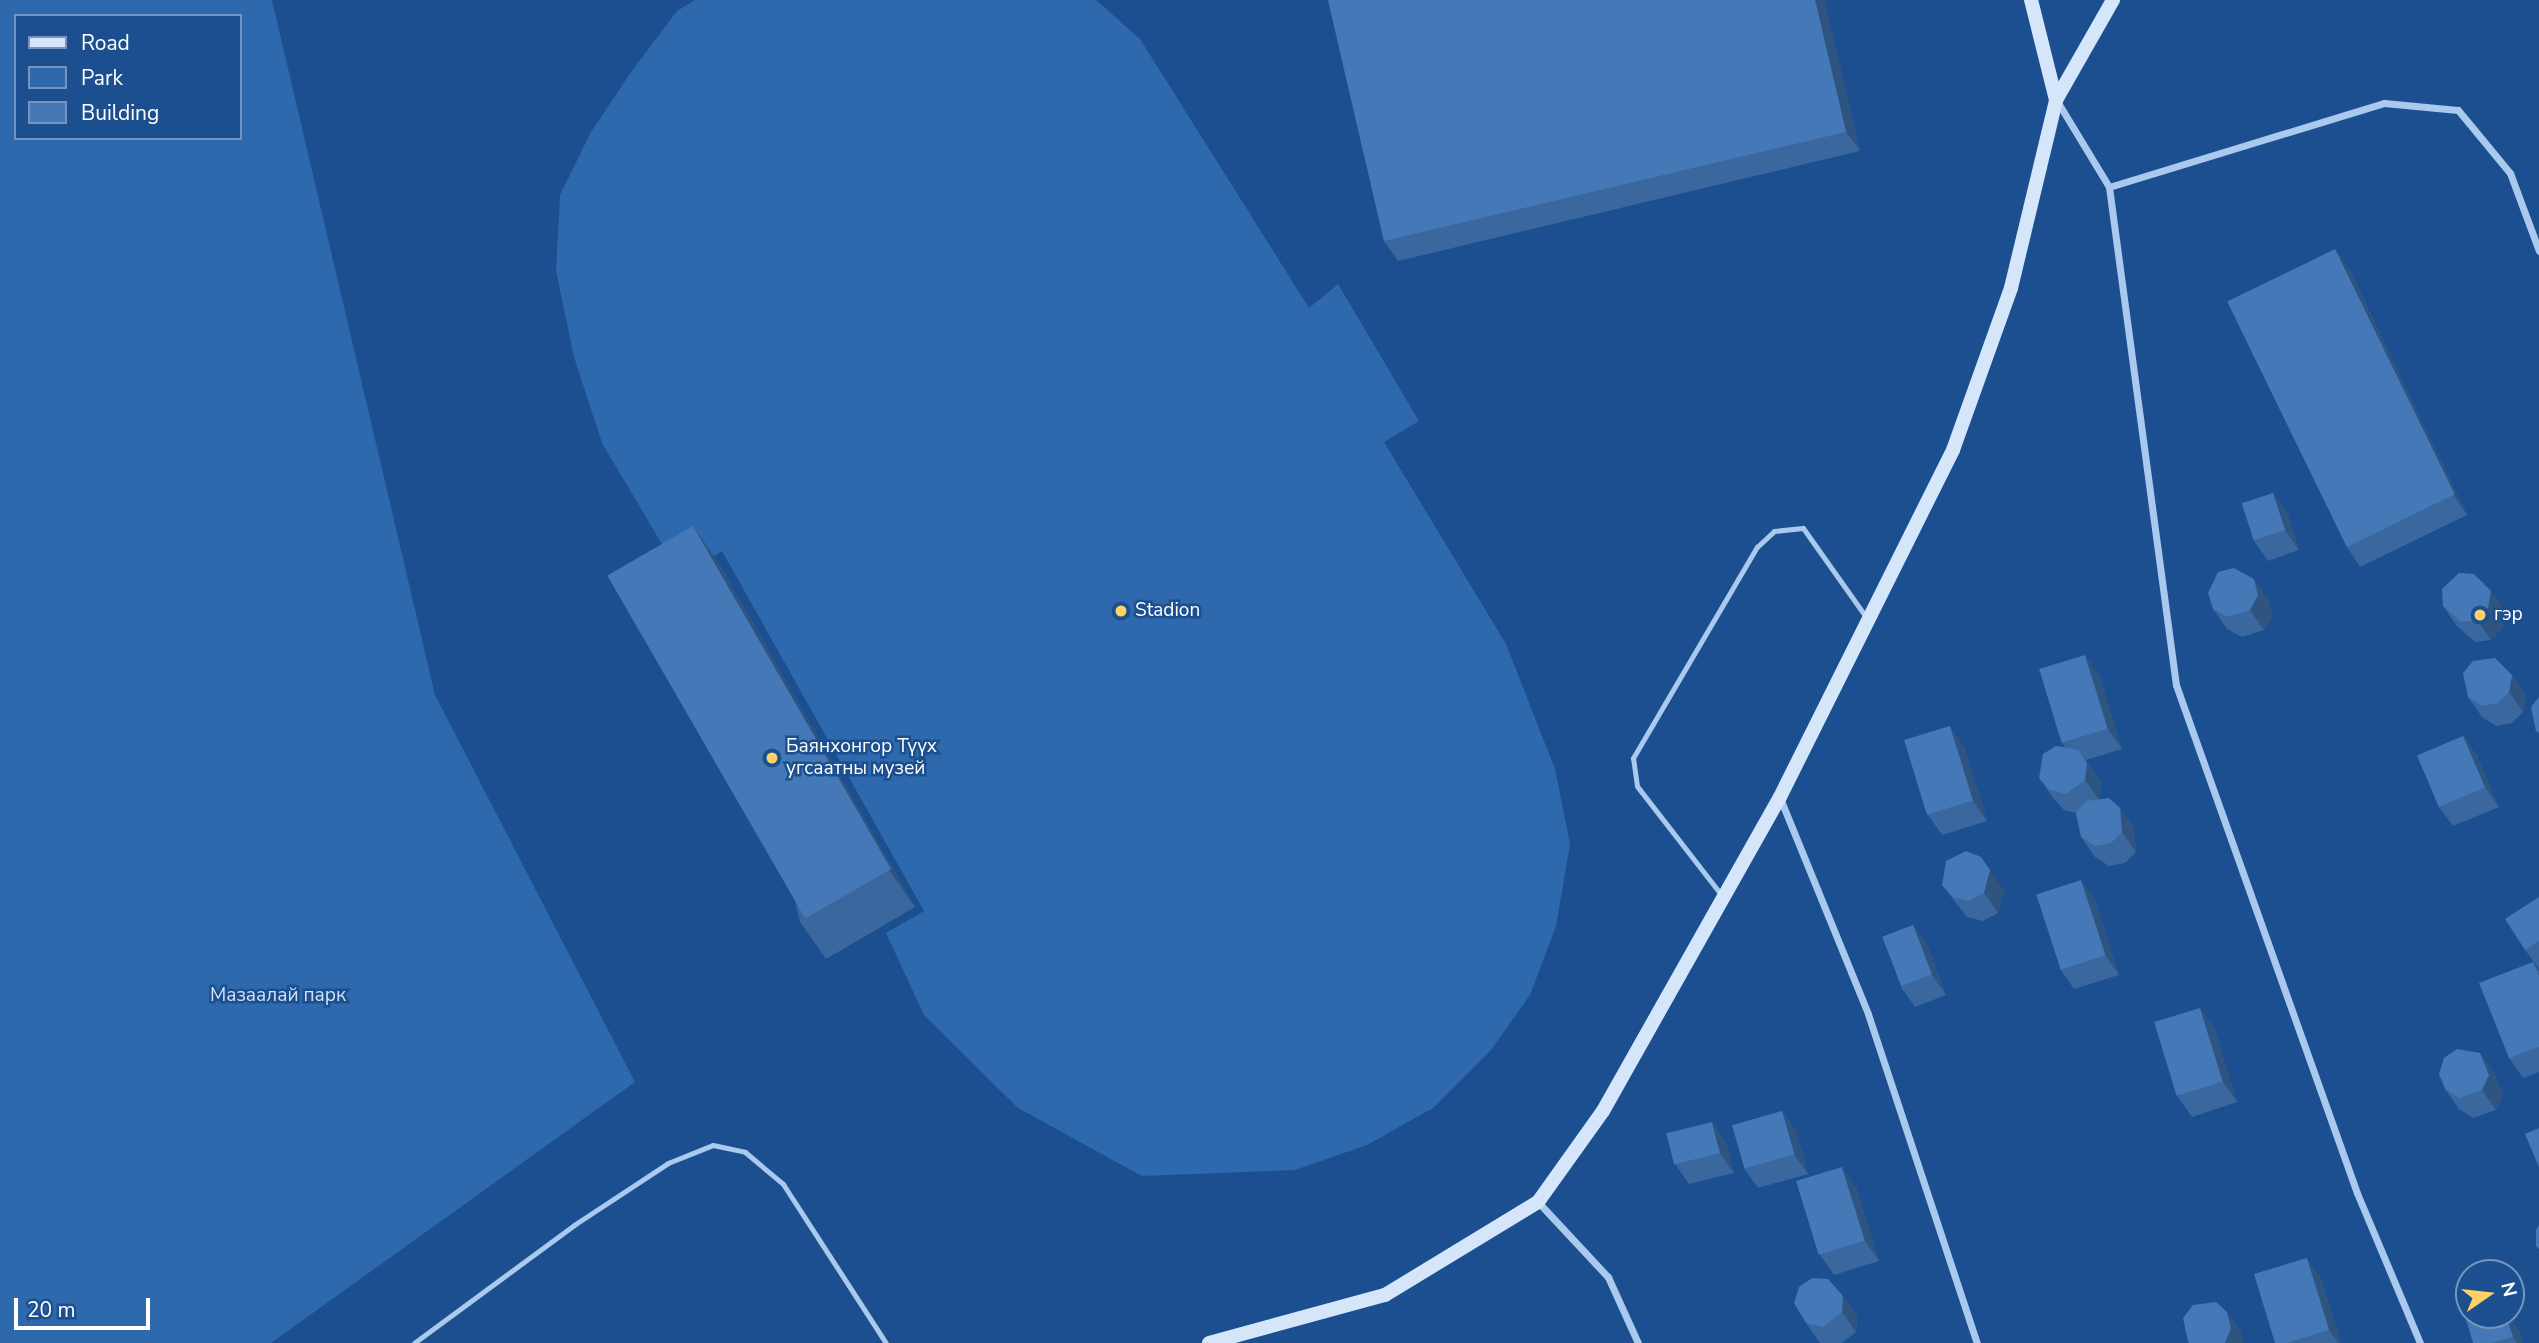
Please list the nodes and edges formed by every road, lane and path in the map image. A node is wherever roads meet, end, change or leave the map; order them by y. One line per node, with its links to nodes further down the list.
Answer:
1 (2031, 0): 3 (street)
2 (2113, 0): 3 (street)
3 (2056, 100): 4 (street); 6 (street)
4 (2109, 187): 5 (street); 15 (street)
5 (2539, 251)
6 (1868, 620): 7 (street); 8 (lane)
7 (1780, 797): 8 (street); 14 (street)
8 (1724, 899): 9 (street)
9 (1538, 1202): 12 (street); 13 (street)
10 (414, 1343): 11 (lane)
11 (886, 1343)
12 (1209, 1343)
13 (1638, 1343)
14 (1976, 1343)
15 (2420, 1343)

